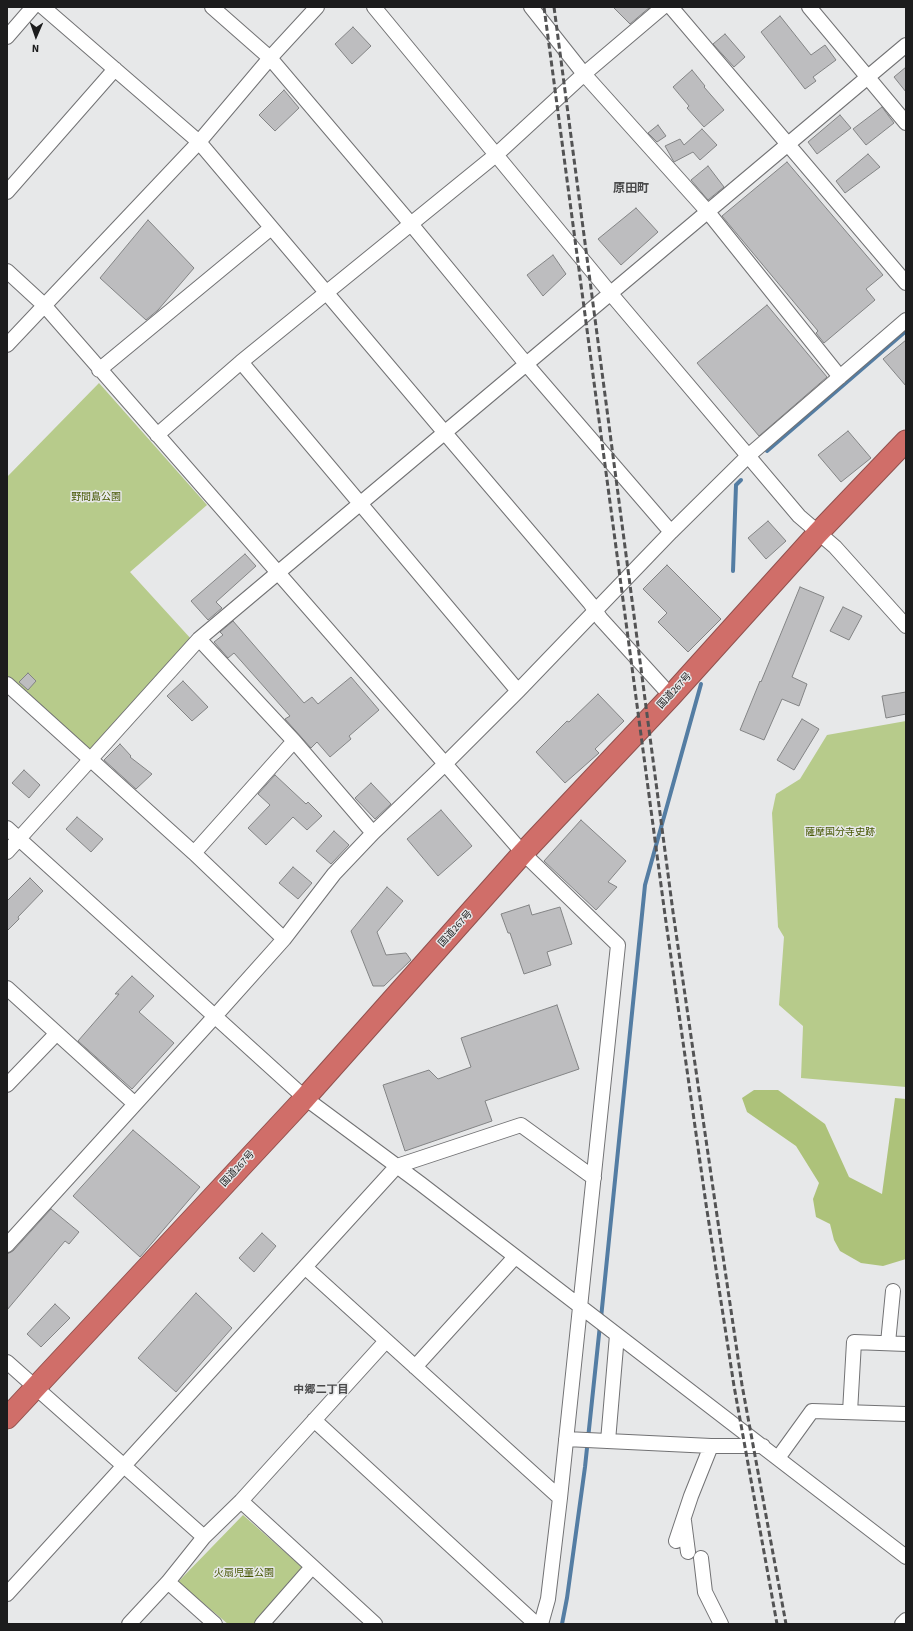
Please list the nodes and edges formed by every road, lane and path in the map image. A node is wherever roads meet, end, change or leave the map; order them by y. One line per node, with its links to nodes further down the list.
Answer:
1 (33, 7): 10 (street)
2 (42, 7): 13 (street)
3 (212, 7): 12 (street)
4 (317, 7): 12 (street)
5 (374, 7): 19 (street)
6 (531, 7): 14 (street)
7 (663, 7): 14 (street)
8 (672, 7): 18 (street)
9 (809, 7): 15 (street)
10 (7, 37)
11 (906, 45): 15 (street)
12 (270, 58): 17 (street); 22 (street)
13 (115, 69): 17 (street); 20 (street)
14 (584, 74): 19 (street); 21 (street)
15 (868, 77): 16 (street); 18 (street)
16 (906, 123)
17 (199, 142): 23 (street); 28 (street)
18 (787, 144): 21 (street); 25 (street)
19 (497, 154): 22 (street); 27 (street)
20 (7, 192)
21 (708, 212): 27 (street); 34 (street)
22 (411, 224): 26 (street); 32 (street)
23 (272, 228): 26 (street); 33 (street)
24 (7, 271): 28 (street)
25 (906, 283)
26 (326, 293): 31 (street); 35 (street)
27 (611, 294): 32 (street); 38 (street)
28 (44, 305): 30 (street); 33 (street)
29 (906, 320): 34 (street)
30 (7, 345)
31 (241, 362): 36 (street); 39 (street)
32 (527, 365): 35 (street); 40 (street)
33 (99, 370): 36 (street)
34 (840, 377): 38 (street)
35 (445, 433): 39 (street); 43 (street)
36 (157, 435): 42 (street)
37 (906, 441): 41 (highway, 国道267号)
38 (748, 456): 40 (street); 41 (street)
39 (360, 504): 42 (street); 47 (street)
40 (671, 532): 43 (street)
41 (818, 533): 44 (street); 48 (highway, 国道267号)
42 (279, 574): 45 (street); 51 (street)
43 (595, 610): 47 (street); 48 (street)
44 (906, 626)
45 (200, 639): 49 (street); 50 (street)
46 (7, 684): 50 (street)
47 (518, 691): 51 (street)
48 (671, 696): 57 (highway, 国道267号)
49 (294, 741): 53 (street); 56 (street)
50 (90, 760): 54 (street); 56 (street)
51 (446, 763): 53 (street); 57 (street)
52 (7, 828): 54 (street)
53 (373, 833): 58 (street)
54 (19, 839): 55 (street); 60 (street)
55 (7, 852)
56 (194, 853): 58 (street)
57 (523, 853): 63 (highway, 国道267号); 66 (street)
58 (284, 939): 60 (street)
59 (7, 988): 61 (street)
60 (216, 1015): 63 (street); 64 (street)
61 (56, 1034): 62 (street); 64 (street)
62 (7, 1085)
63 (305, 1098): 65 (street); 78 (highway, 国道267号)
64 (135, 1104): 67 (street)
65 (397, 1166): 66 (street); 68 (street); 69 (street)
66 (594, 1178): 71 (street)
67 (7, 1245)
68 (515, 1257): 71 (street); 77 (street)
69 (306, 1268): 73 (street); 88 (street)
70 (893, 1291): 74 (street)
71 (584, 1310): 72 (street); 83 (street)
72 (617, 1335): 84 (street); 86 (street)
73 (386, 1341): 77 (street); 82 (street)
74 (888, 1343): 75 (street); 79 (street)
75 (906, 1344)
76 (7, 1362): 78 (street)
77 (415, 1367): 89 (street)
78 (34, 1387): 81 (highway, 国道267号); 88 (street)
79 (850, 1412): 80 (street); 87 (street)
80 (906, 1414)
81 (7, 1418)
82 (314, 1420): 90 (street); 105 (street)
83 (573, 1439): 84 (street); 89 (street)
84 (602, 1441): 85 (street)
85 (711, 1446): 86 (street); 91 (street)
86 (763, 1446): 87 (street)
87 (778, 1458): 95 (street)
88 (123, 1466): 92 (street); 99 (street)
89 (560, 1498): 106 (street)
90 (241, 1501): 92 (street); 97 (street)
91 (684, 1517): 93 (street); 94 (street)
92 (204, 1537): 98 (street)
93 (676, 1541)
94 (688, 1552)
95 (906, 1557)
96 (701, 1558): 107 (street)
97 (312, 1567): 103 (street); 104 (street)
98 (168, 1582): 101 (street); 102 (street)
99 (7, 1594)
100 (906, 1620): 108 (street)
101 (128, 1624)
102 (215, 1624)
103 (262, 1624)
104 (375, 1624)
105 (536, 1624)
106 (542, 1624)
107 (721, 1624)
108 (902, 1624)

